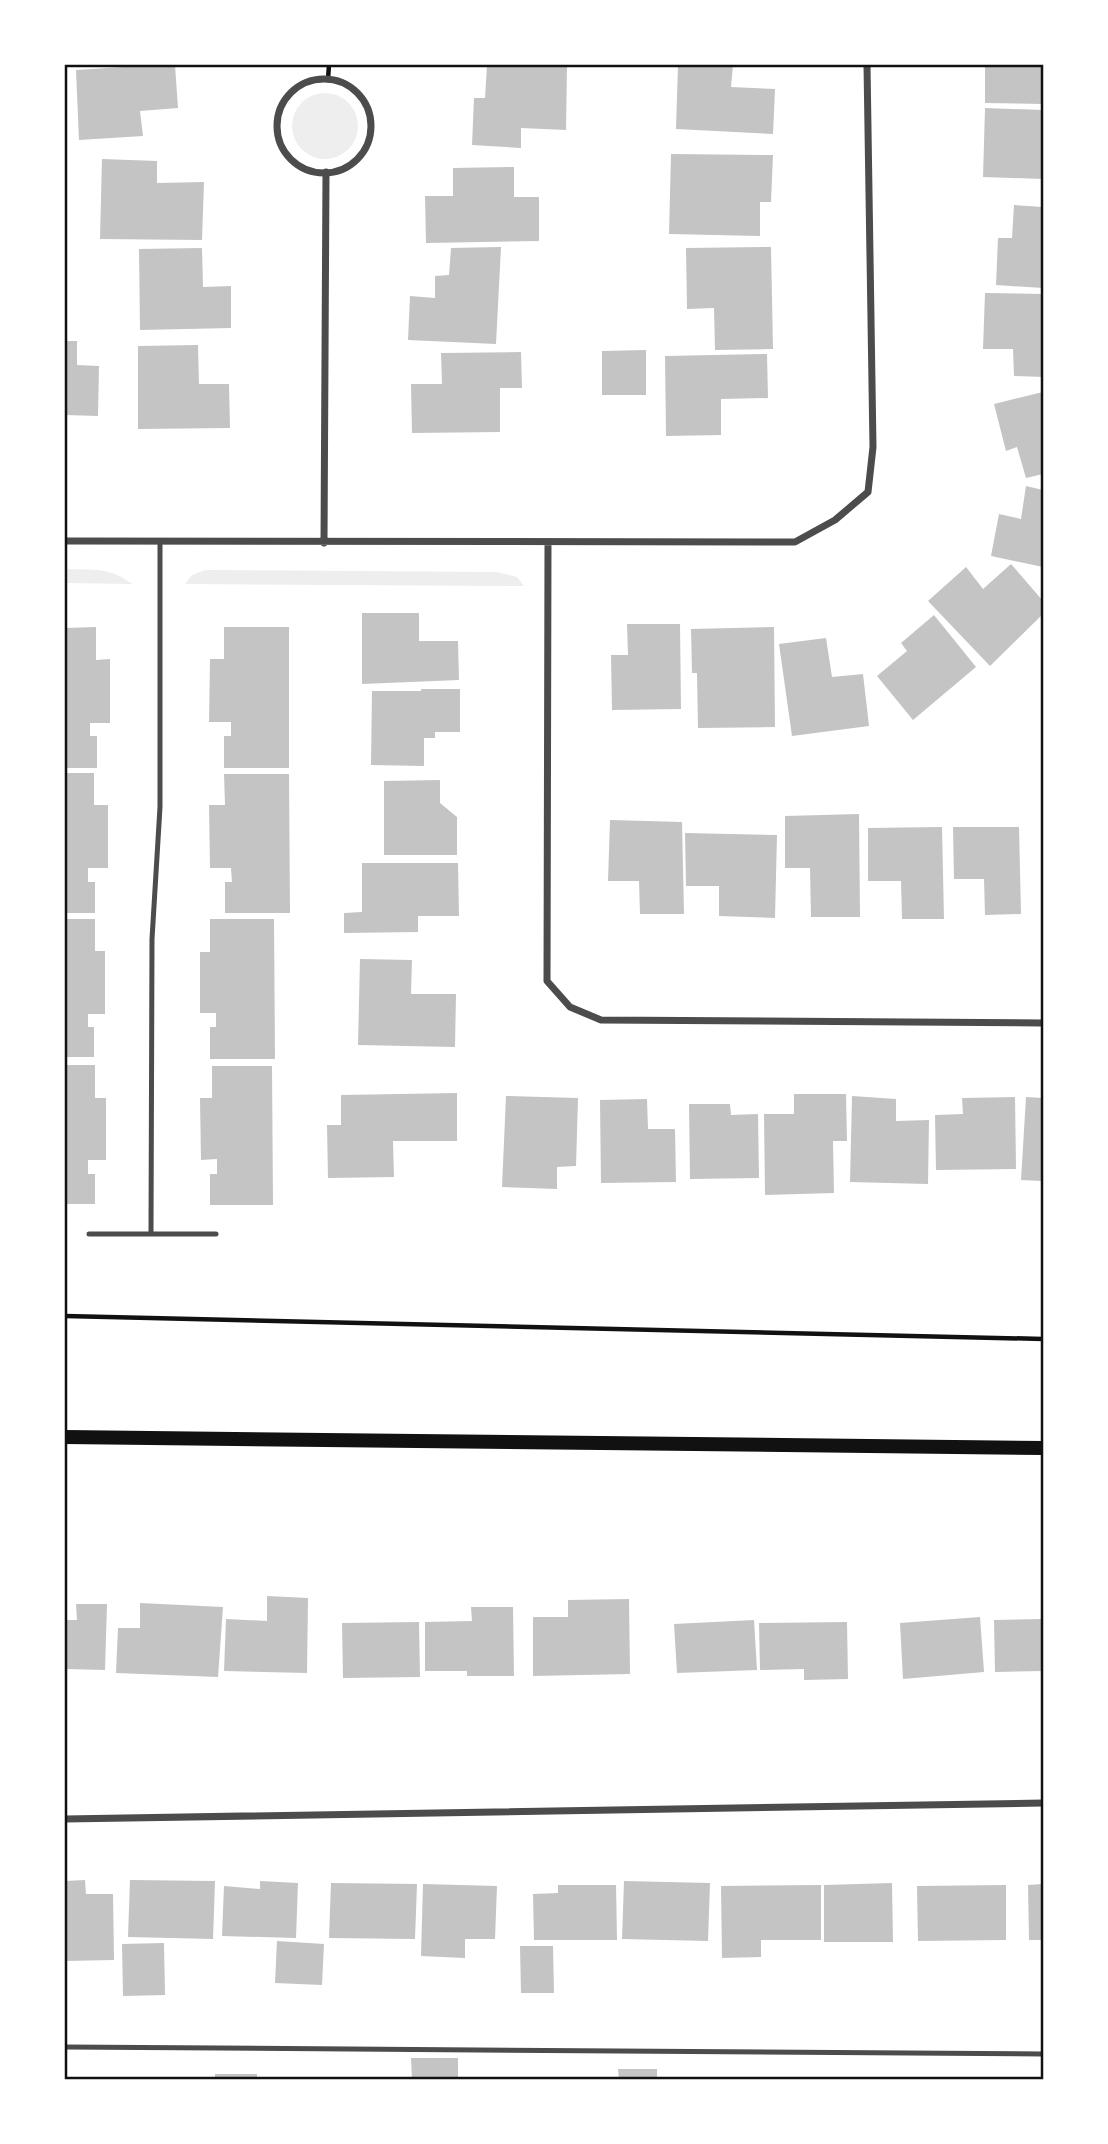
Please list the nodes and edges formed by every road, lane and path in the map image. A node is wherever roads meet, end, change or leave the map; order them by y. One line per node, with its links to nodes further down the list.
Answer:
1 (329, 65): 3 (path)
2 (867, 65): 8 (street)
3 (328, 79): 4 (street); 4 (street)
4 (326, 172): 7 (street)
5 (65, 541): 6 (street)
6 (160, 541): 7 (street); 11 (lane)
7 (324, 543): 8 (street)
8 (548, 543): 9 (street)
9 (1043, 1023)
10 (89, 1234): 11 (lane)
11 (151, 1234): 12 (lane)
12 (216, 1234)
13 (65, 1316): 14 (path)
14 (1043, 1339)
15 (65, 1437): 16 (main road)
16 (1043, 1448)
17 (1043, 1804): 18 (street)
18 (65, 1819)
19 (65, 2047): 20 (lane)
20 (1043, 2054)

